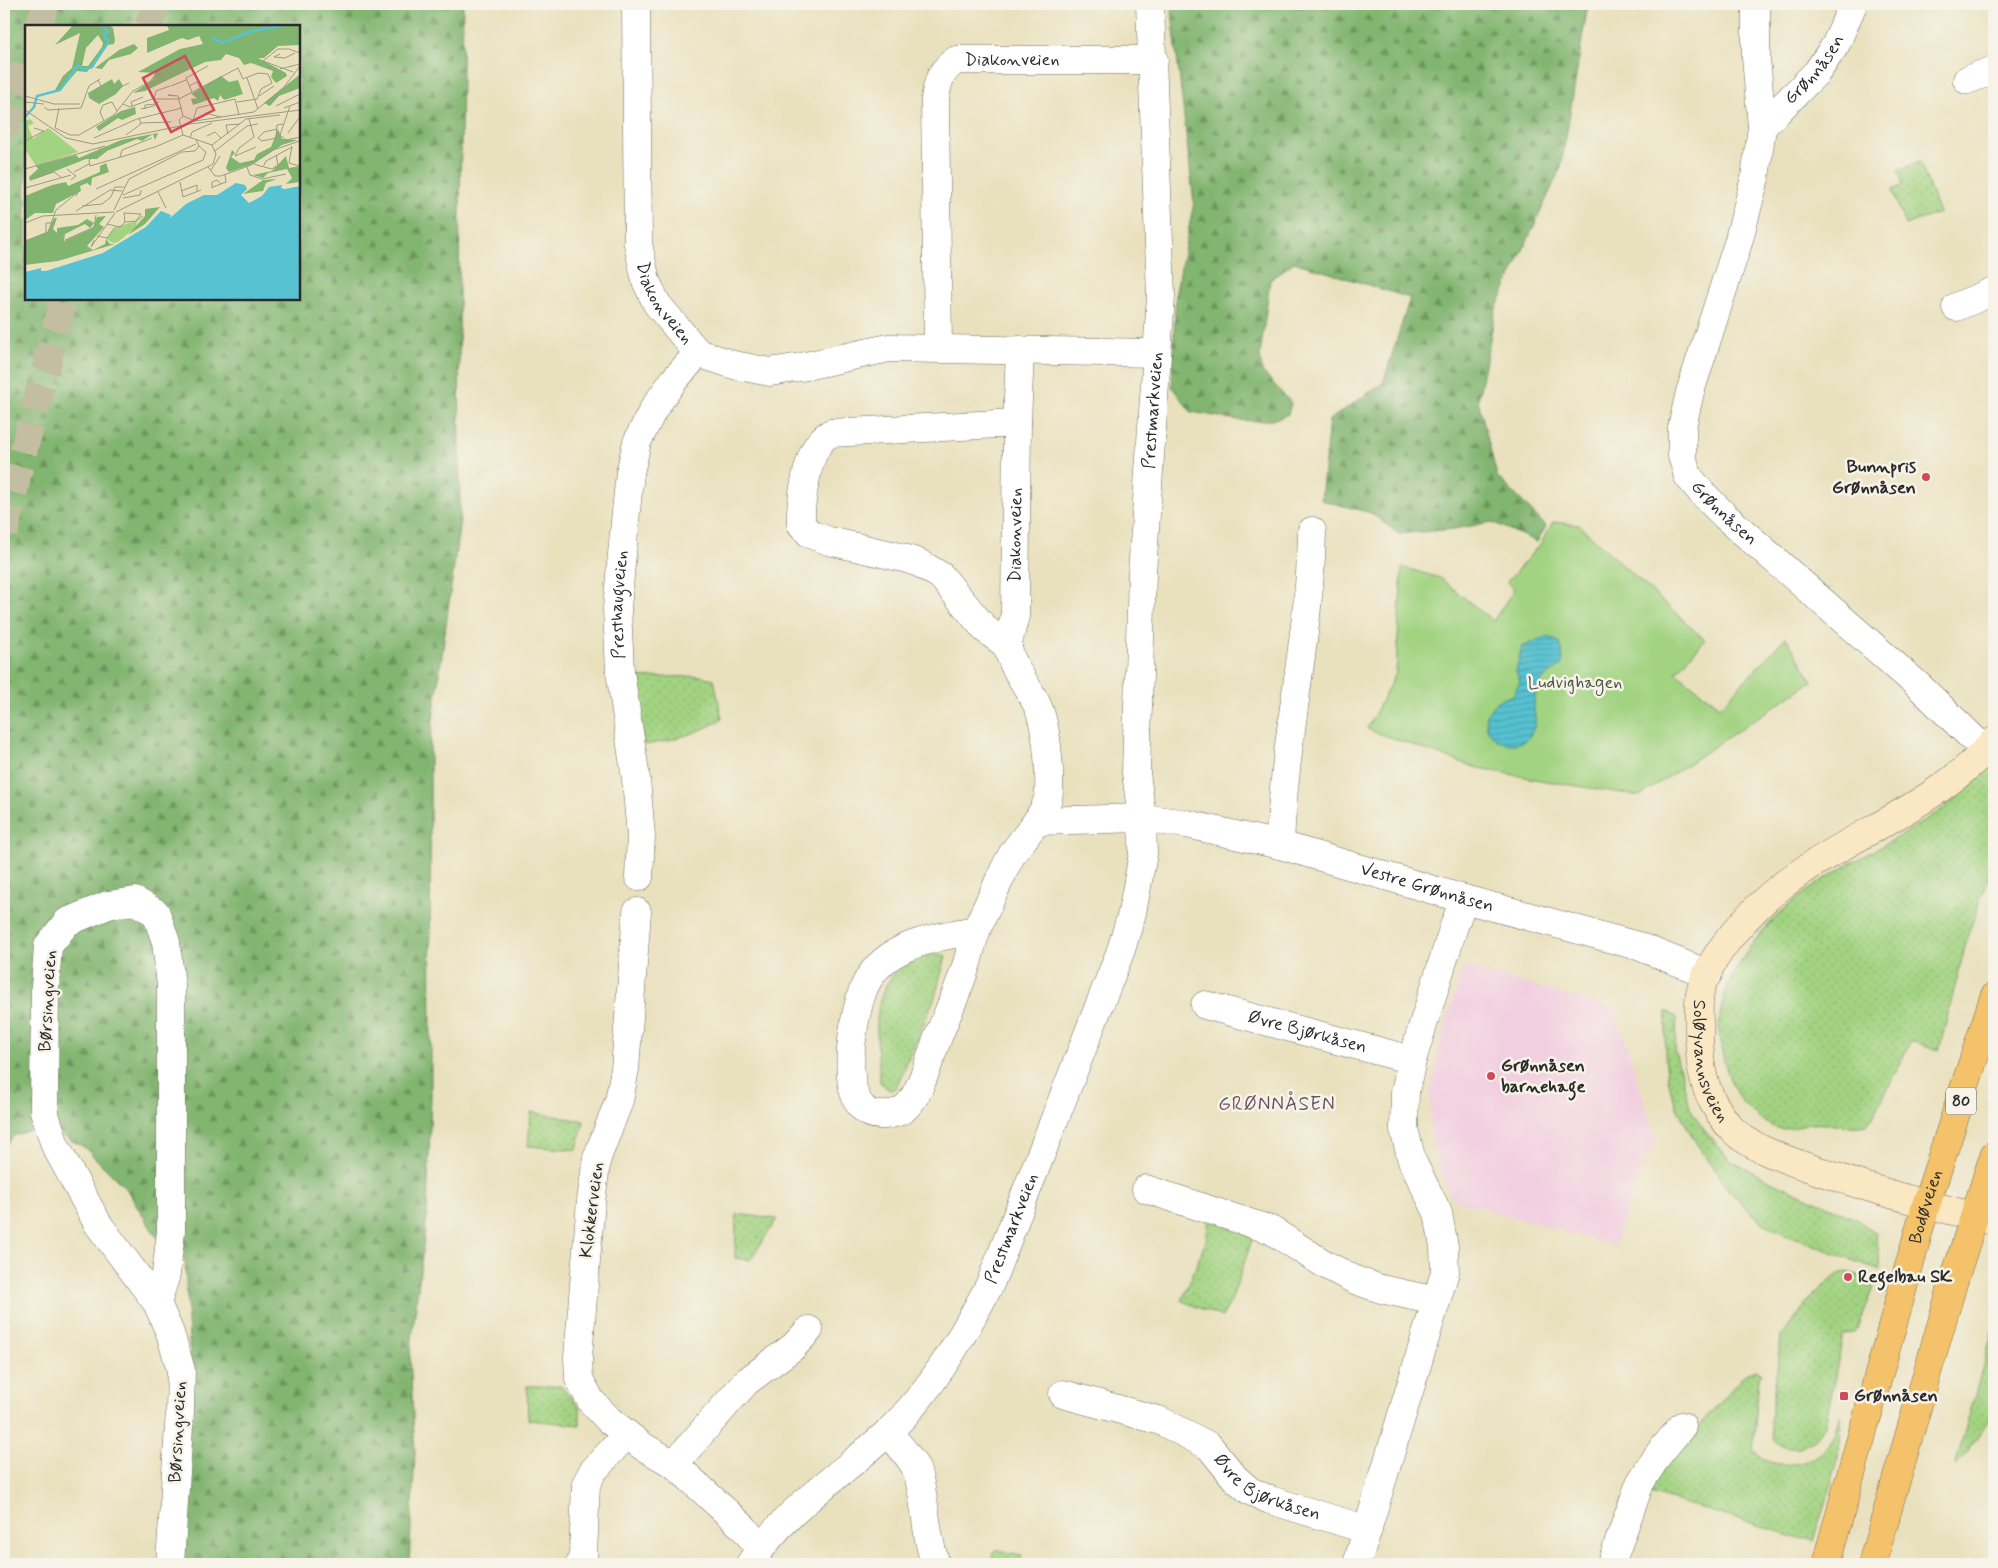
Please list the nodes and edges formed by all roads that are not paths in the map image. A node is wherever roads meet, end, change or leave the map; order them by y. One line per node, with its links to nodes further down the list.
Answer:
1 (636, 4): 13 (street, Diakonveien)
2 (1150, 4): 5 (street, Prestmarkveien)
3 (1756, 4): 8 (street, Grønnåsen)
4 (1853, 4): 8 (street, Grønnåsen)
5 (1154, 60): 11 (street, Diakonveien); 14 (street, Prestmarkveien)
6 (1994, 70): 7 (street)
7 (1967, 80)
8 (1762, 127): 18 (street, Grønnåsen)
9 (1994, 291): 10 (street)
10 (1956, 307)
11 (938, 348): 12 (street, Diakonveien); 13 (street, Diakonveien)
12 (1020, 350): 14 (street, Diakonveien); 15 (street, Diakonveien)
13 (698, 353): 22 (street, Presthaugveien)
14 (1157, 353): 19 (street, Prestmarkveien)
15 (1017, 423): 17 (street, Diakonveien); 17 (street)
16 (1312, 531): 21 (street)
17 (1008, 646): 20 (street)
18 (1990, 746): 26 (street, Soløyvannsveien)
19 (1142, 818): 20 (street); 21 (street, Vestre Grønnåsen); 39 (street, Prestmarkveien)
20 (1038, 821): 25 (street)
21 (1280, 845): 23 (street, Vestre Grønnåsen)
22 (639, 877)
23 (1464, 899): 26 (street, Vestre Grønnåsen); 29 (street)
24 (637, 912): 40 (street, Klokkerveien)
25 (976, 930): 25 (street)
26 (1708, 974): 32 (street, Soløyvannsveien)
27 (1994, 997): 32 (main road, Bodøveien / 80)
28 (1205, 1005): 29 (street, Øvre Bjørkåsen)
29 (1412, 1060): 34 (street)
30 (1994, 1155): 33 (main road)
31 (1146, 1189): 34 (street)
32 (1926, 1206): 33 (street, Soløyvannsveien); 49 (main road, Bodøveien / 80)
33 (1984, 1219): 50 (main road)
34 (1436, 1301): 42 (street)
35 (157, 1303): 35 (street, Børsingveien); 44 (street, Børsingveien)
36 (809, 1330): 41 (street)
37 (1063, 1394): 42 (street, Øvre Bjørkåsen)
38 (1682, 1426): 48 (street)
39 (888, 1432): 43 (street, Prestmarkveien); 46 (street)
40 (626, 1435): 41 (street, Klokkerveien); 45 (street)
41 (674, 1464): 43 (street, Klokkerveien)
42 (1368, 1530): 47 (street)
43 (755, 1556)
44 (170, 1564)
45 (580, 1564)
46 (934, 1564)
47 (1357, 1564)
48 (1611, 1564)
49 (1826, 1564)
50 (1872, 1564)

